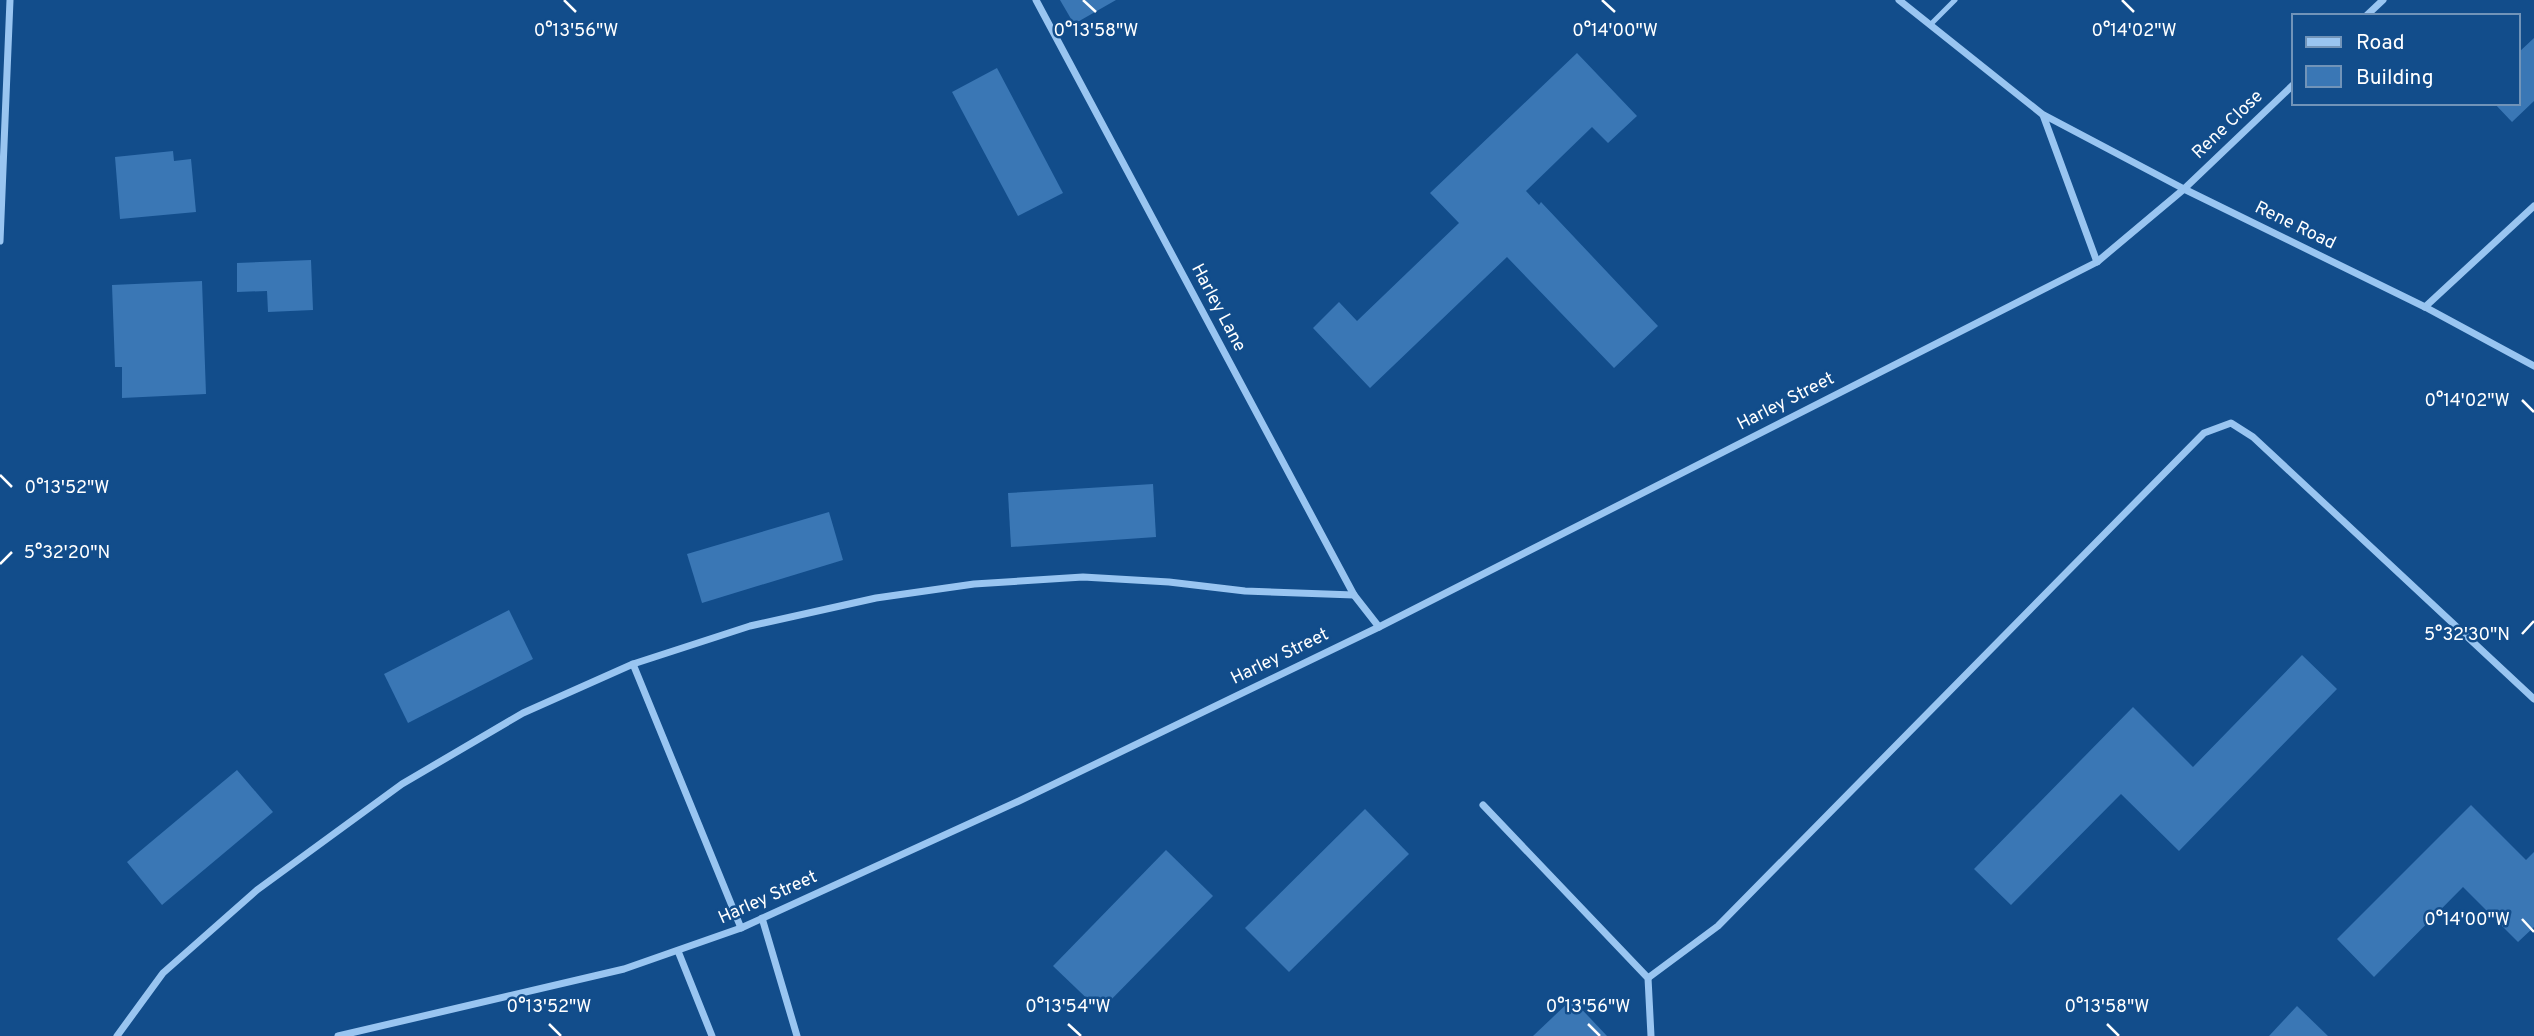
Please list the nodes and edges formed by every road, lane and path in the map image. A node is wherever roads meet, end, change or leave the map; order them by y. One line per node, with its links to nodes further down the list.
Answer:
1 (10, 0): 12 (street)
2 (1036, 0): 16 (street, Harley Lane)
3 (1899, 0): 7 (street, Rene Road)
4 (1955, 0): 7 (lane)
5 (2383, 0): 6 (street)
6 (2368, 14)
7 (1931, 24): 9 (street, Rene Road)
8 (2292, 86): 10 (street, Rene Close)
9 (2042, 114): 10 (street, Rene Road); 13 (street)
10 (2184, 189): 13 (street, Harley Street); 14 (street, Rene Road)
11 (2533, 208): 14 (street)
12 (0, 241)
13 (2097, 262): 17 (street, Harley Street)
14 (2425, 307): 15 (street, Rene Road)
15 (2534, 366)
16 (1354, 595): 17 (street, Harley Lane); 18 (street)
17 (1378, 627): 21 (street, Harley Street)
18 (633, 664): 22 (street); 25 (street)
19 (2534, 699): 24 (street)
20 (1483, 805): 24 (street)
21 (762, 918): 22 (street, Harley Street); 28 (street)
22 (741, 928): 23 (street, Harley Street)
23 (678, 951): 26 (street, Harley Street); 27 (street)
24 (1648, 978): 29 (street)
25 (117, 1036)
26 (338, 1036)
27 (712, 1036)
28 (797, 1036)
29 (1651, 1036)

